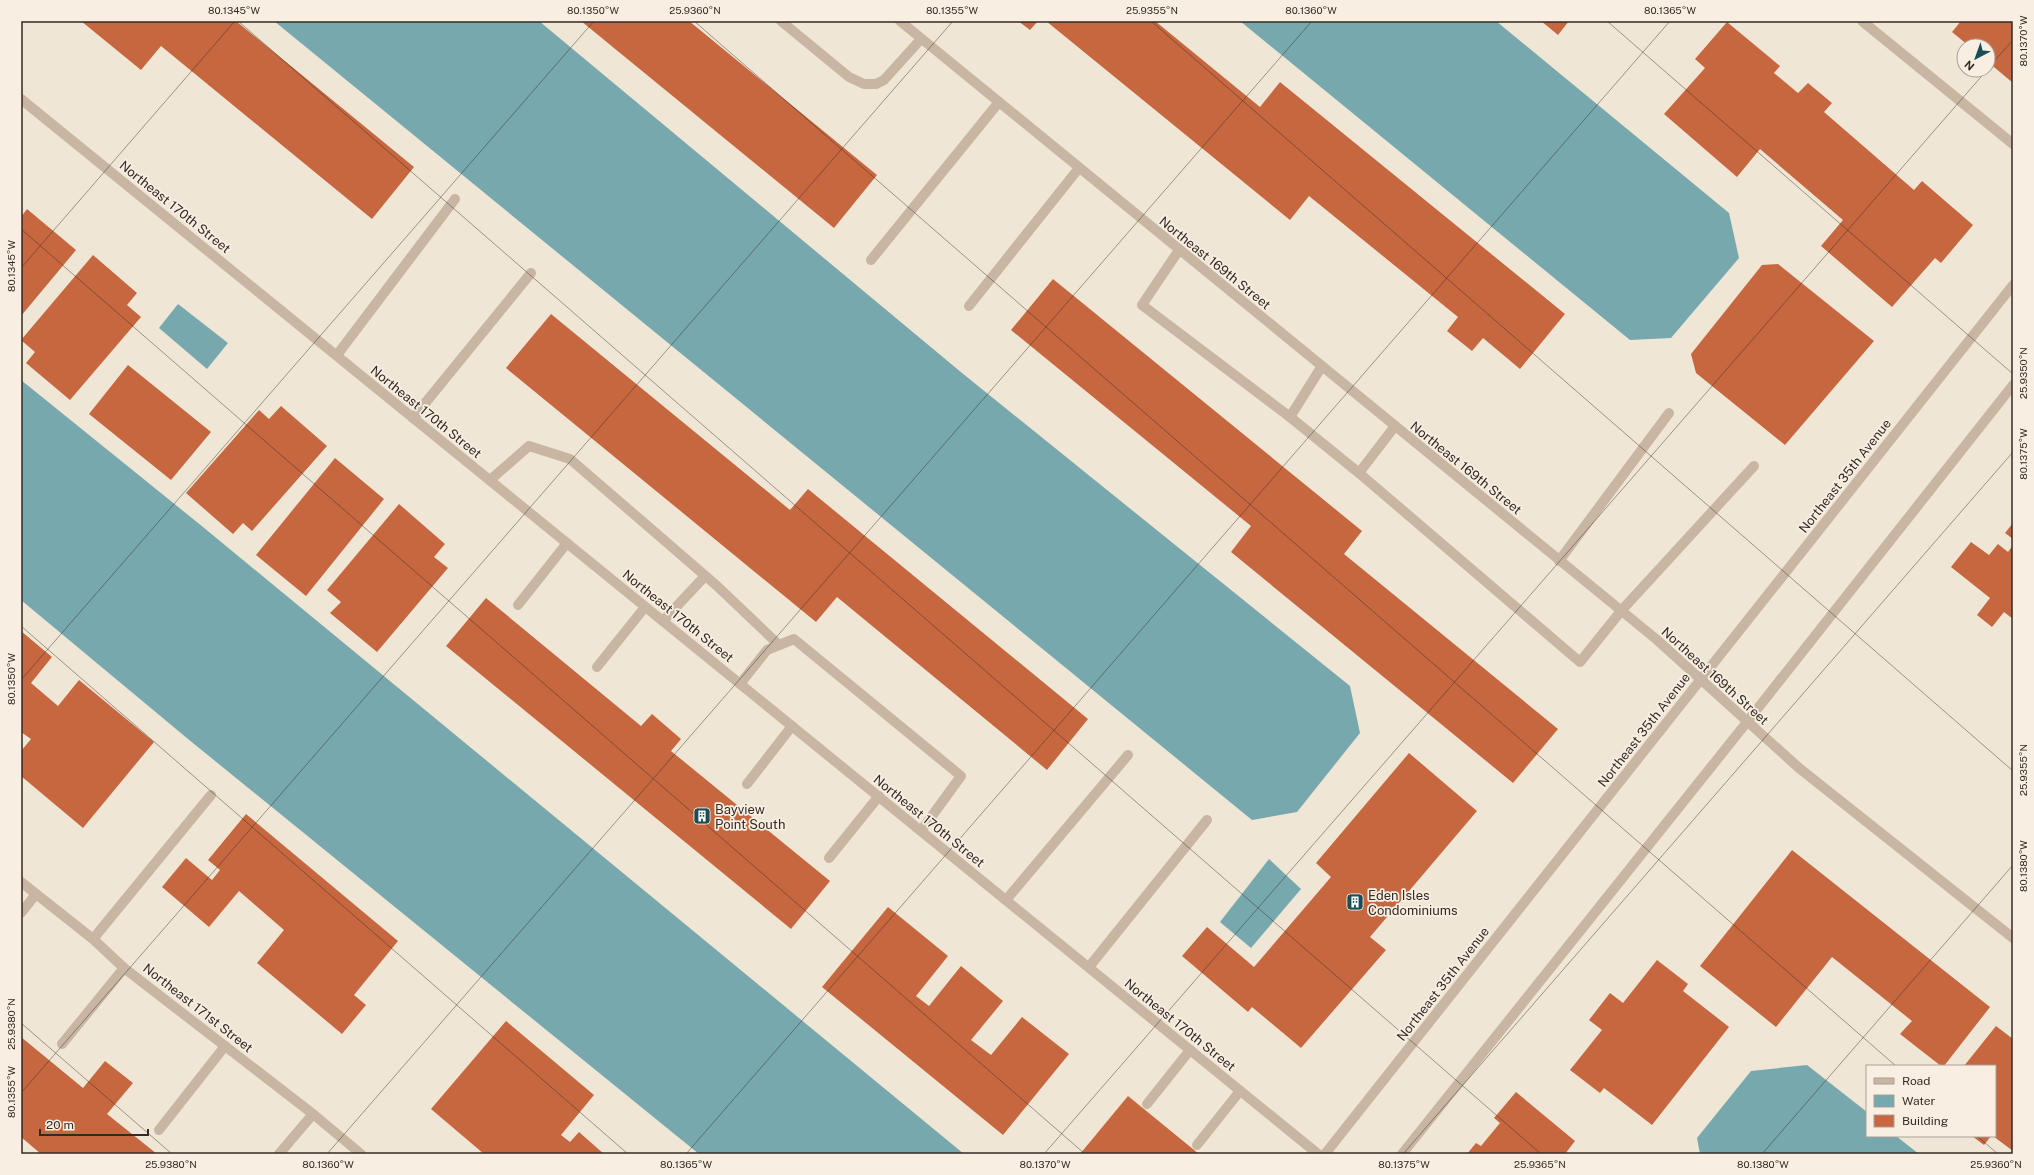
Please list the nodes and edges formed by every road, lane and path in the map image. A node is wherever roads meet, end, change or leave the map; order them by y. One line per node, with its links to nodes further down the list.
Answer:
1 (781, 21): 4 (street)
2 (900, 21): 4 (street, Northeast 169th Street)
3 (1864, 22): 7 (street)
4 (921, 39): 6 (street, Northeast 169th Street)
5 (21, 99): 15 (street, Northeast 170th Street)
6 (998, 102): 8 (street, Northeast 169th Street); 11 (street)
7 (2013, 144)
8 (1079, 168): 10 (street, Northeast 169th Street); 14 (street)
9 (455, 199): 15 (street)
10 (1179, 250): 16 (street, Northeast 169th Street); 19 (street)
11 (871, 260)
12 (531, 273): 20 (street)
13 (2013, 285): 34 (street, Northeast 35th Avenue)
14 (969, 306)
15 (336, 355): 20 (street, Northeast 170th Street)
16 (1322, 366): 19 (street); 21 (street, Northeast 169th Street)
17 (2013, 385): 36 (street)
18 (1669, 413): 26 (street)
19 (1290, 417): 23 (street)
20 (413, 418): 24 (street, Northeast 170th Street)
21 (1395, 426): 23 (street); 26 (street, Northeast 169th Street)
22 (1754, 466): 30 (street)
23 (1359, 473): 30 (street)
24 (490, 480): 25 (street, Northeast 170th Street); 27 (street)
25 (567, 543): 28 (street); 29 (street, Northeast 170th Street)
26 (1559, 561): 30 (street, Northeast 169th Street)
27 (705, 576): 31 (street); 32 (street)
28 (518, 605)
29 (645, 607): 31 (street, Northeast 170th Street); 33 (street)
30 (1621, 611): 34 (street, Northeast 169th Street)
31 (663, 620): 35 (street, Northeast 170th Street)
32 (779, 645): 35 (street); 43 (street)
33 (596, 667)
34 (1700, 680): 36 (street, Northeast 169th Street); 64 (street, Northeast 35th Avenue)
35 (740, 684): 37 (street, Northeast 170th Street)
36 (1747, 722): 49 (street, Northeast 169th Street); 65 (street)
37 (792, 726): 39 (street); 41 (street, Northeast 170th Street)
38 (1128, 755): 47 (street)
39 (747, 784)
40 (211, 795): 50 (street)
41 (879, 796): 43 (street, Northeast 170th Street); 44 (street)
42 (1207, 820): 51 (street)
43 (921, 831): 47 (street, Northeast 170th Street)
44 (829, 858)
45 (21, 882): 46 (street, Northeast 171st Street)
46 (36, 894): 48 (street); 50 (street, Northeast 171st Street)
47 (1006, 900): 51 (street, Northeast 170th Street)
48 (21, 913)
49 (2013, 938)
50 (93, 939): 52 (street, Northeast 171st Street)
51 (1089, 967): 55 (street, Northeast 170th Street)
52 (124, 968): 53 (street); 54 (street, Northeast 171st Street)
53 (62, 1044)
54 (225, 1046): 58 (street, Northeast 171st Street); 59 (street)
55 (1190, 1050): 56 (street, Northeast 170th Street); 57 (street)
56 (1240, 1091): 60 (street); 63 (street, Northeast 170th Street)
57 (1147, 1104)
58 (313, 1114): 61 (street); 62 (street, Northeast 171st Street)
59 (159, 1130)
60 (1197, 1145)
61 (279, 1154)
62 (361, 1154)
63 (1318, 1154)
64 (1325, 1154)
65 (1402, 1154)

